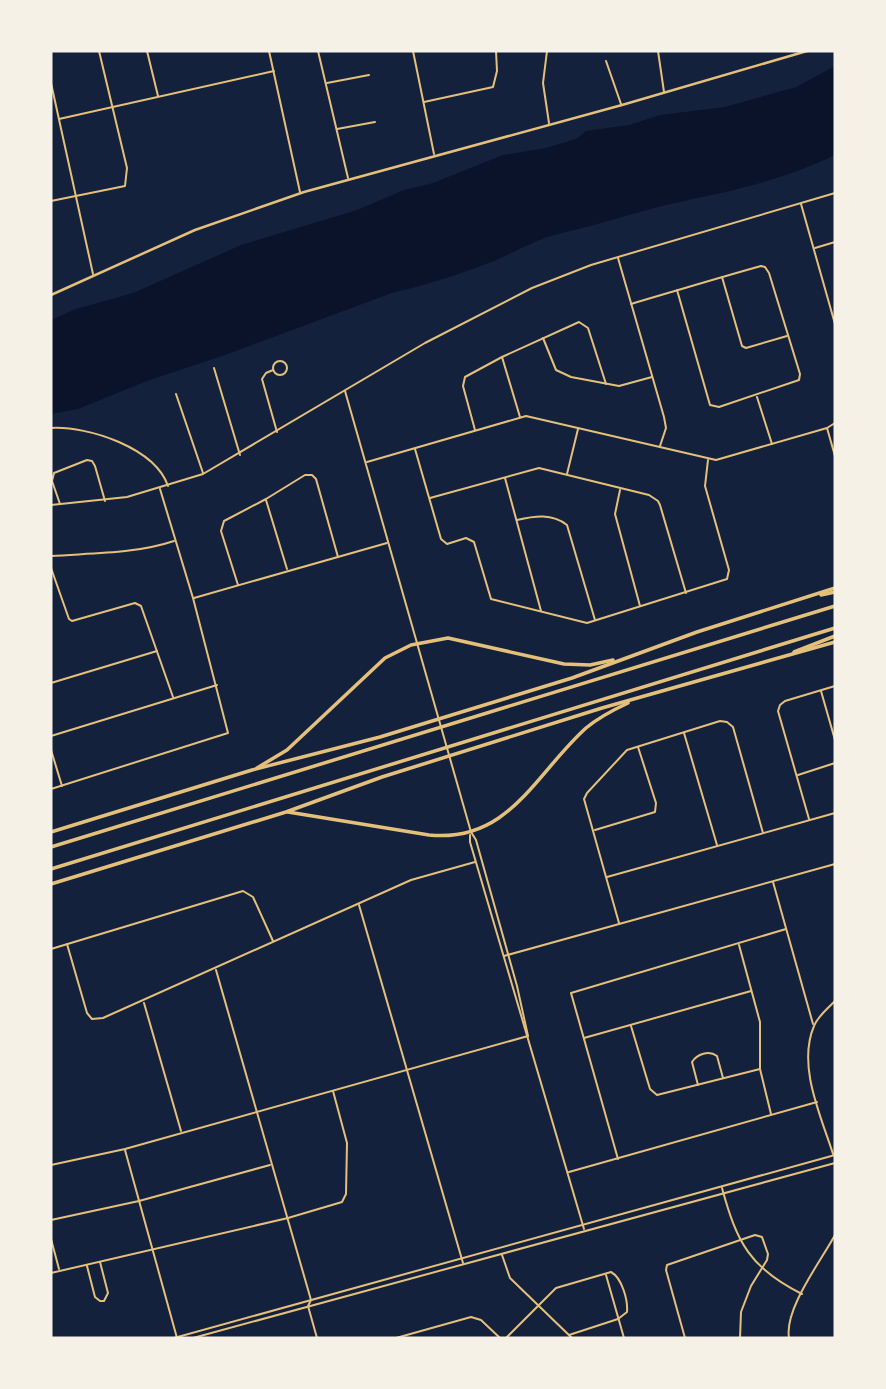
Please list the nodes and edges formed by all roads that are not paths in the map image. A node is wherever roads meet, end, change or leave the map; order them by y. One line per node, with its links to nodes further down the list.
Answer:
1 (99, 51): 19 (street)
2 (147, 51): 16 (street)
3 (269, 51): 11 (street)
4 (318, 51): 14 (street)
5 (413, 51): 17 (street)
6 (496, 51): 17 (street)
7 (547, 51): 22 (street)
8 (658, 51): 15 (street)
9 (807, 51): 15 (main road)
10 (606, 61): 18 (street)
11 (274, 71): 16 (street); 26 (street)
12 (369, 75): 14 (street)
13 (51, 83): 20 (street)
14 (326, 83): 23 (street)
15 (664, 93): 18 (main road)
16 (158, 97): 19 (street)
17 (424, 102): 24 (street)
18 (622, 105): 22 (main road)
19 (112, 107): 20 (street); 28 (street)
20 (59, 119): 28 (street)
21 (376, 122): 23 (street)
22 (549, 124): 24 (main road)
23 (336, 129): 25 (street)
24 (435, 155): 25 (main road)
25 (348, 178): 26 (main road)
26 (300, 193): 34 (main road)
27 (835, 194): 30 (street)
28 (76, 197): 29 (street); 34 (street)
29 (51, 201)
30 (801, 204): 32 (street); 33 (street)
31 (835, 242): 32 (street)
32 (814, 248): 39 (street)
33 (618, 258): 38 (street); 47 (street)
34 (94, 275): 37 (main road)
35 (722, 277): 36 (street); 40 (street); 40 (street)
36 (677, 290): 38 (street); 49 (street)
37 (51, 295)
38 (631, 303): 45 (street)
39 (835, 324)
40 (788, 336): 49 (street)
41 (543, 337): 42 (street); 46 (street); 46 (street)
42 (502, 357): 50 (street); 55 (street)
43 (214, 368): 60 (street)
44 (273, 370): 44 (street); 56 (street)
45 (653, 377): 46 (street); 58 (street)
46 (606, 384)
47 (345, 391): 56 (street); 63 (street)
48 (176, 394): 64 (street)
49 (757, 396): 57 (street)
50 (520, 417): 53 (street); 55 (street)
51 (835, 423): 54 (street)
52 (51, 428): 67 (street)
53 (578, 428): 58 (street); 65 (street)
54 (827, 428): 57 (street); 61 (street)
55 (475, 431): 59 (street)
56 (277, 432): 60 (street)
57 (772, 444): 62 (street)
58 (660, 447): 62 (street)
59 (415, 449): 63 (street); 70 (street)
60 (240, 455): 64 (street)
61 (835, 456)
62 (708, 460): 84 (street)
63 (366, 462): 77 (street)
64 (204, 474): 67 (street)
65 (566, 474): 66 (street); 69 (street)
66 (504, 477): 70 (street); 75 (street)
67 (168, 486): 68 (street)
68 (160, 489): 72 (street); 76 (street)
69 (620, 489): 84 (street); 87 (street)
70 (429, 498): 88 (street)
71 (266, 499): 79 (street); 81 (street); 82 (street)
72 (105, 501): 74 (street); 74 (street)
73 (51, 505): 74 (street)
74 (61, 505)
75 (517, 520): 88 (street); 89 (street)
76 (176, 540): 78 (street); 85 (street)
77 (388, 542): 79 (street); 93 (street)
78 (51, 555)
79 (338, 557): 81 (street)
80 (51, 568): 94 (street)
81 (288, 570): 82 (street)
82 (239, 585): 85 (street)
83 (835, 591): 95 (highway)
84 (686, 593): 87 (street)
85 (193, 598): 98 (street)
86 (835, 606): 121 (highway)
87 (640, 607): 89 (street)
88 (541, 612): 89 (street)
89 (596, 621)
90 (835, 628): 124 (highway)
91 (835, 636): 96 (highway)
92 (835, 642): 96 (highway)
93 (417, 643): 95 (highway); 109 (highway); 118 (street)
94 (157, 651): 97 (street); 101 (street)
95 (622, 658): 109 (highway)
96 (776, 659): 102 (highway)
97 (51, 683)
98 (217, 685): 101 (street); 111 (street)
99 (835, 686): 100 (street)
100 (820, 690): 105 (street); 110 (street)
101 (173, 697): 104 (street)
102 (639, 698): 113 (highway); 118 (highway)
103 (684, 733): 106 (street); 119 (street); 120 (street)
104 (51, 736)
105 (835, 740)
106 (638, 746): 116 (street); 116 (street)
107 (51, 750): 111 (street)
108 (835, 763): 110 (street)
109 (253, 771): 117 (highway)
110 (797, 775): 115 (street)
111 (62, 786): 112 (street)
112 (51, 789)
113 (286, 812): 118 (highway); 127 (highway)
114 (835, 813): 115 (street)
115 (809, 820): 119 (street)
116 (593, 831): 125 (street)
117 (51, 832)
118 (471, 832): 122 (street); 135 (street)
119 (763, 833): 120 (street)
120 (718, 846): 125 (street)
121 (51, 847)
122 (476, 861): 128 (street); 136 (street)
123 (835, 864): 126 (street)
124 (51, 869)
125 (606, 877): 129 (street)
126 (772, 881): 129 (street); 130 (street)
127 (51, 884)
128 (359, 903): 131 (street); 145 (street)
129 (619, 924): 135 (street)
130 (786, 929): 133 (street); 142 (street)
131 (274, 942): 132 (street); 137 (street)
132 (68, 944): 134 (street); 139 (street)
133 (738, 944): 138 (street); 144 (street)
134 (51, 948)
135 (508, 954): 136 (street); 143 (street)
136 (503, 956): 143 (street)
137 (215, 968): 139 (street); 151 (street)
138 (751, 991): 141 (street); 146 (street)
139 (143, 1001): 153 (street)
140 (835, 1001): 142 (street)
141 (631, 1026): 144 (street); 148 (street)
142 (814, 1026): 150 (street)
143 (528, 1036): 145 (street); 160 (street)
144 (583, 1038): 156 (street)
145 (407, 1069): 149 (street); 175 (street)
146 (760, 1069): 147 (street); 152 (street)
147 (723, 1079): 148 (street); 148 (street)
148 (698, 1086)
149 (332, 1090): 151 (street); 164 (street)
150 (817, 1102): 152 (street); 155 (street)
151 (257, 1112): 153 (street); 158 (street)
152 (771, 1115): 156 (street)
153 (182, 1132): 154 (street)
154 (125, 1149): 159 (street); 163 (street)
155 (834, 1155): 161 (street)
156 (618, 1159): 160 (street)
157 (835, 1163): 162 (street)
158 (272, 1164): 163 (street); 164 (street)
159 (51, 1165)
160 (568, 1172): 166 (street)
161 (722, 1188): 162 (street); 166 (street)
162 (724, 1193): 167 (street); 170 (street)
163 (139, 1201): 165 (street); 172 (street)
164 (288, 1218): 172 (street); 184 (street)
165 (51, 1220)
166 (583, 1225): 167 (street); 175 (street)
167 (584, 1230): 174 (street)
168 (835, 1235): 171 (street)
169 (51, 1239): 180 (street)
170 (740, 1241): 179 (street); 179 (street); 197 (street)
171 (830, 1245): 173 (street); 183 (street)
172 (152, 1248): 176 (street); 189 (street)
173 (835, 1248)
174 (502, 1253): 177 (street); 186 (street)
175 (461, 1258): 177 (street); 184 (street)
176 (100, 1262): 178 (street); 178 (street)
177 (463, 1263): 185 (street)
178 (87, 1265): 180 (street)
179 (761, 1269): 183 (street); 198 (street)
180 (59, 1270): 181 (street)
181 (51, 1273)
182 (605, 1274): 186 (street); 187 (street); 187 (street)
183 (802, 1294): 199 (street)
184 (311, 1300): 185 (street); 189 (street)
185 (307, 1306): 190 (street); 191 (street)
186 (538, 1306): 188 (street); 194 (street)
187 (618, 1319): 188 (street); 196 (street)
188 (569, 1335): 195 (street)
189 (176, 1338)
190 (193, 1338)
191 (317, 1338)
192 (396, 1338): 193 (street)
193 (500, 1338)
194 (506, 1338)
195 (572, 1338)
196 (624, 1338)
197 (685, 1338)
198 (740, 1338)
199 (789, 1338)

